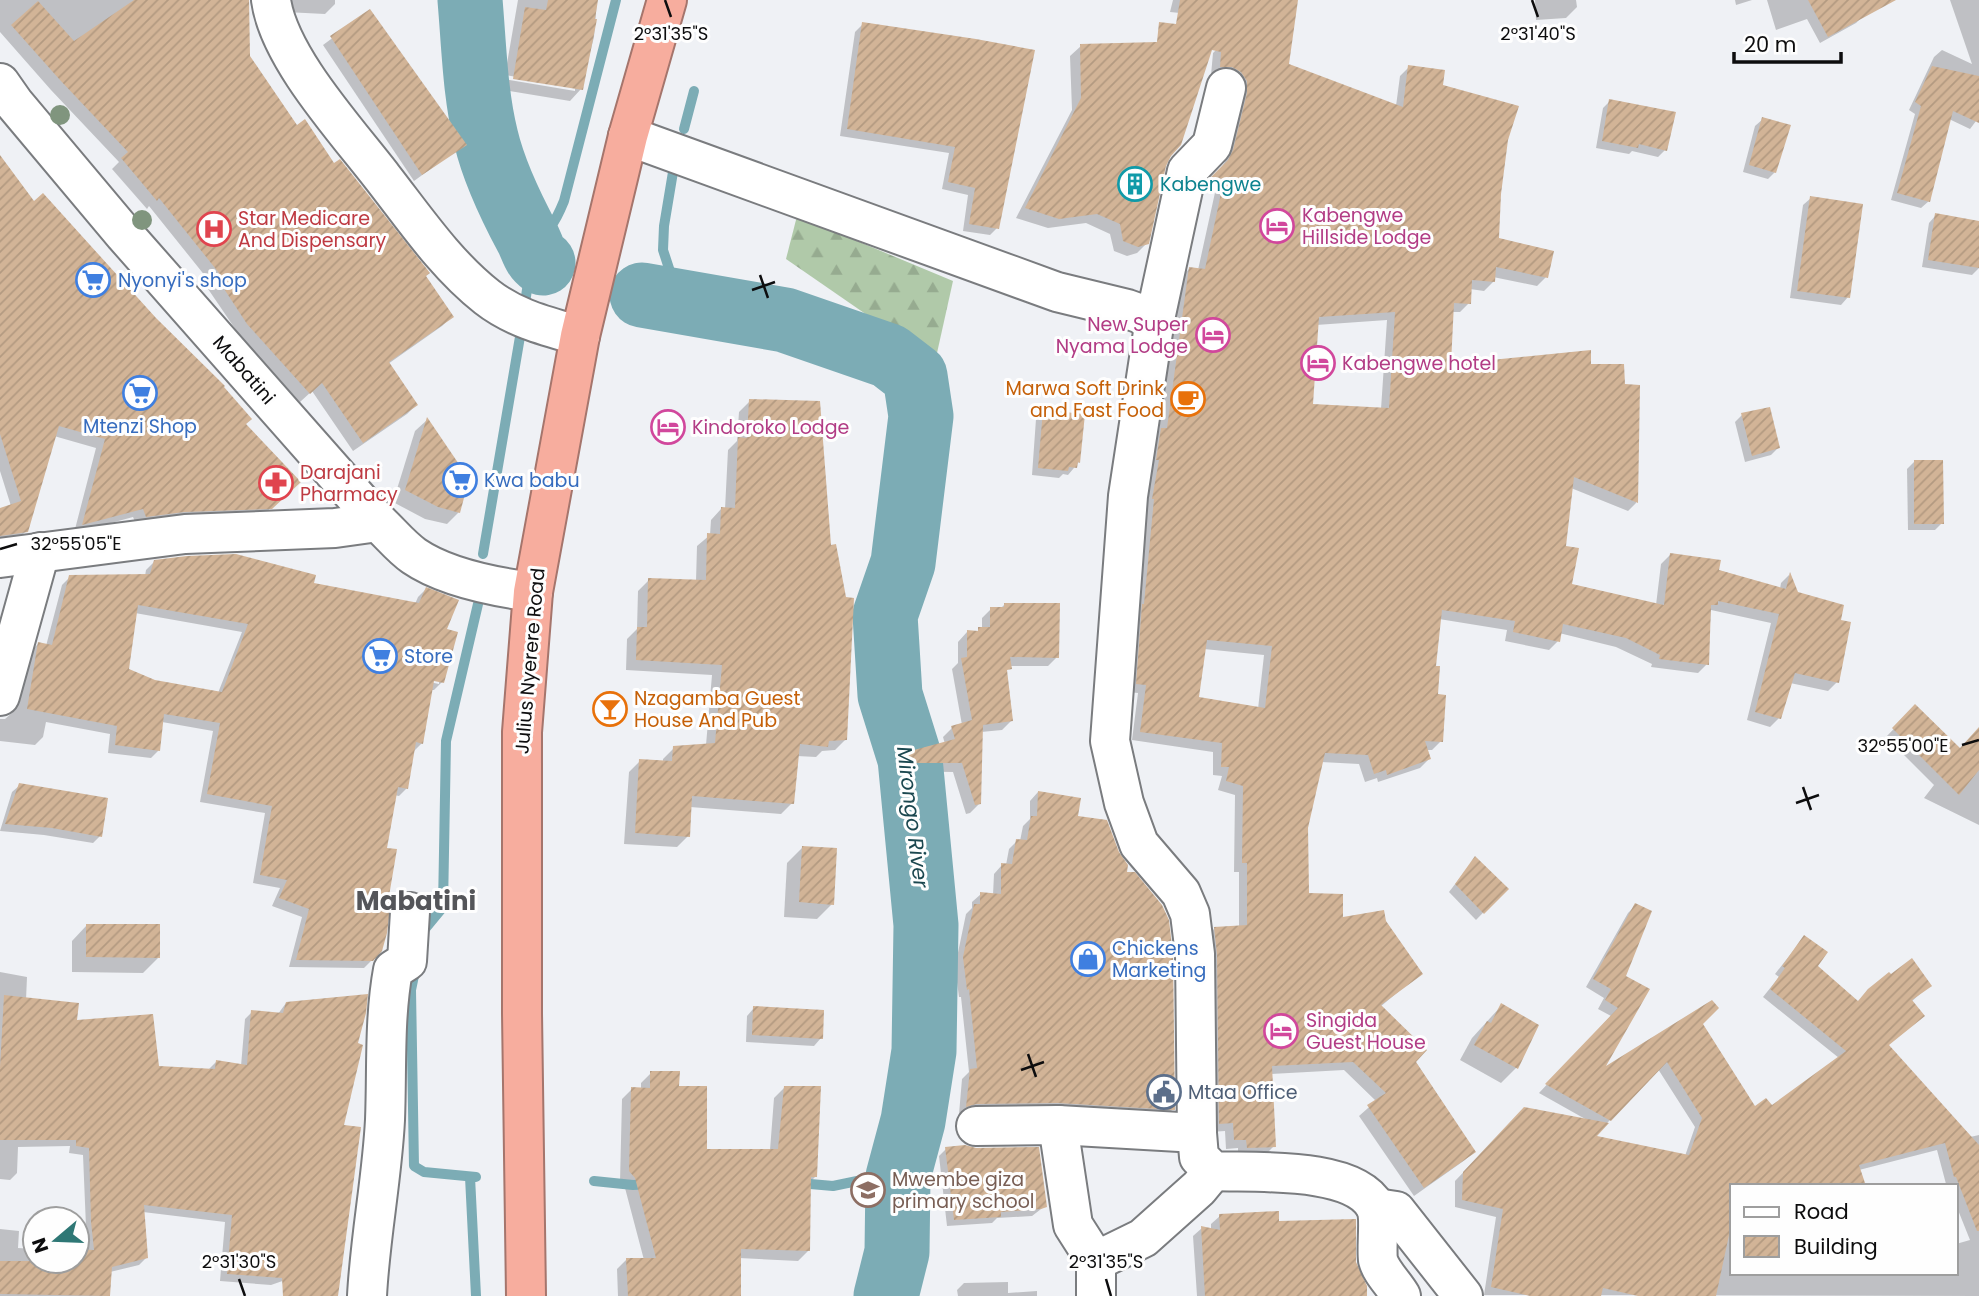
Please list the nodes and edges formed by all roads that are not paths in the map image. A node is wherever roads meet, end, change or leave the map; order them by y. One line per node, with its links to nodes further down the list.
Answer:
1 (271, 0): 7 (street)
2 (667, 0): 5 (highway, Julius Nyerere Road)
3 (0, 83): 8 (street, Mabatini)
4 (1226, 88): 6 (street)
5 (628, 136): 6 (street); 7 (highway, Julius Nyerere Road)
6 (1155, 319): 16 (street)
7 (580, 335): 11 (highway, Julius Nyerere Road)
8 (378, 522): 9 (street); 11 (street, Mabatini)
9 (40, 552): 10 (street); 12 (street)
10 (0, 558)
11 (533, 592): 21 (highway, Julius Nyerere Road)
12 (0, 696)
13 (410, 912): 20 (street)
14 (1058, 1125): 15 (street); 16 (street); 19 (street)
15 (976, 1126)
16 (1196, 1133): 17 (street)
17 (1213, 1171): 18 (street); 19 (street)
18 (1376, 1208): 22 (street); 23 (street)
19 (1096, 1279)
20 (367, 1296)
21 (526, 1296)
22 (1401, 1296)
23 (1463, 1296)

